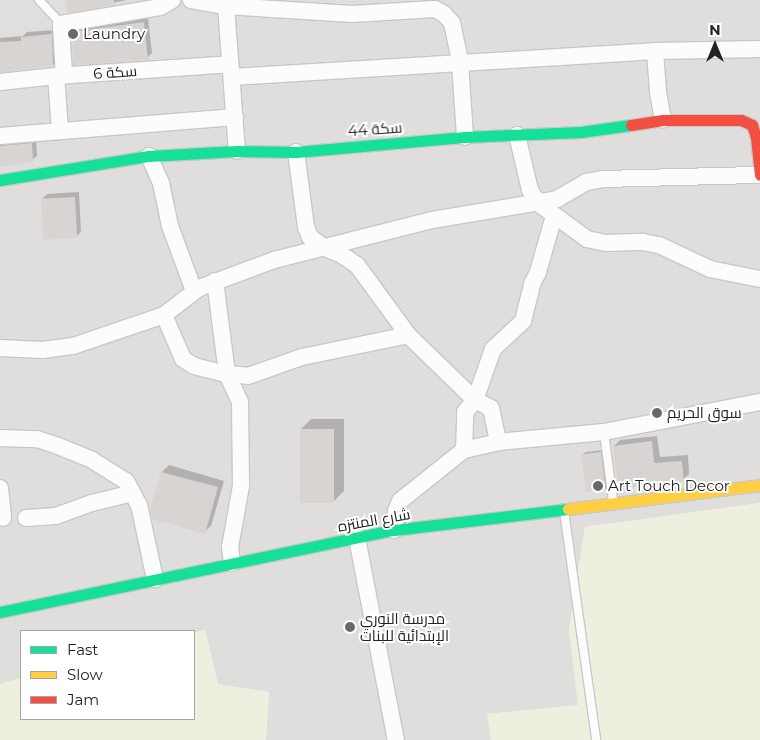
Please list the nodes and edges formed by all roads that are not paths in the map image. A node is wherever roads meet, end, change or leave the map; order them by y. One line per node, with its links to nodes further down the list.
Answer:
1 (39, 0): 8 (lane)
2 (172, 0): 8 (street)
3 (191, 0): 6 (street)
4 (309, 0): 7 (street)
5 (434, 5): 7 (street); 11 (street)
6 (226, 6): 7 (street); 12 (street)
7 (294, 6)
8 (61, 24): 13 (street)
9 (760, 49): 10 (street, سكة 6)
10 (655, 51): 11 (street, سكة 6); 16 (street)
11 (460, 62): 12 (street, سكة 6); 20 (street)
12 (231, 70): 13 (street, سكة 6); 15 (street)
13 (60, 75): 14 (street, سكة 6); 17 (street)
14 (0, 82)
15 (235, 117): 17 (street); 21 (street)
16 (663, 120): 18 (street, سكة 44); 24 (street, سكة 44)
17 (60, 131): 19 (street)
18 (517, 135): 20 (street, سكة 44); 26 (street)
19 (0, 136)
20 (465, 137): 22 (street, سكة 44)
21 (237, 151): 22 (street, سكة 44); 23 (street, سكة 44)
22 (296, 152): 28 (street)
23 (149, 156): 25 (street, سكة 44); 31 (street)
24 (759, 175): 26 (street)
25 (0, 180)
26 (538, 204): 27 (street); 28 (street)
27 (554, 216): 29 (street); 36 (street)
28 (325, 248): 30 (street); 33 (street)
29 (760, 279)
30 (215, 281): 31 (street); 35 (street)
31 (194, 291): 32 (street)
32 (164, 315): 34 (street); 35 (street)
33 (408, 335): 35 (street); 36 (street)
34 (0, 348)
35 (227, 374): 51 (street)
36 (475, 400): 40 (street); 41 (street)
37 (760, 402): 38 (street)
38 (604, 432): 40 (street); 45 (lane)
39 (0, 438): 44 (street)
40 (498, 442): 41 (street)
41 (464, 450): 49 (street)
42 (759, 486): 45 (street, شارع المنتزه)
43 (0, 488): 47 (street)
44 (133, 493): 48 (street); 52 (street)
45 (614, 504): 46 (street, شارع المنتزه)
46 (564, 511): 49 (street, شارع المنتزه); 55 (lane)
47 (3, 518)
48 (26, 518)
49 (394, 530): 50 (street, شارع المنتزه)
50 (356, 538): 51 (street, شارع المنتزه); 54 (street)
51 (232, 563): 52 (street, شارع المنتزه)
52 (155, 579): 53 (street, شارع المنتزه)
53 (0, 612)
54 (396, 740)
55 (596, 740)

